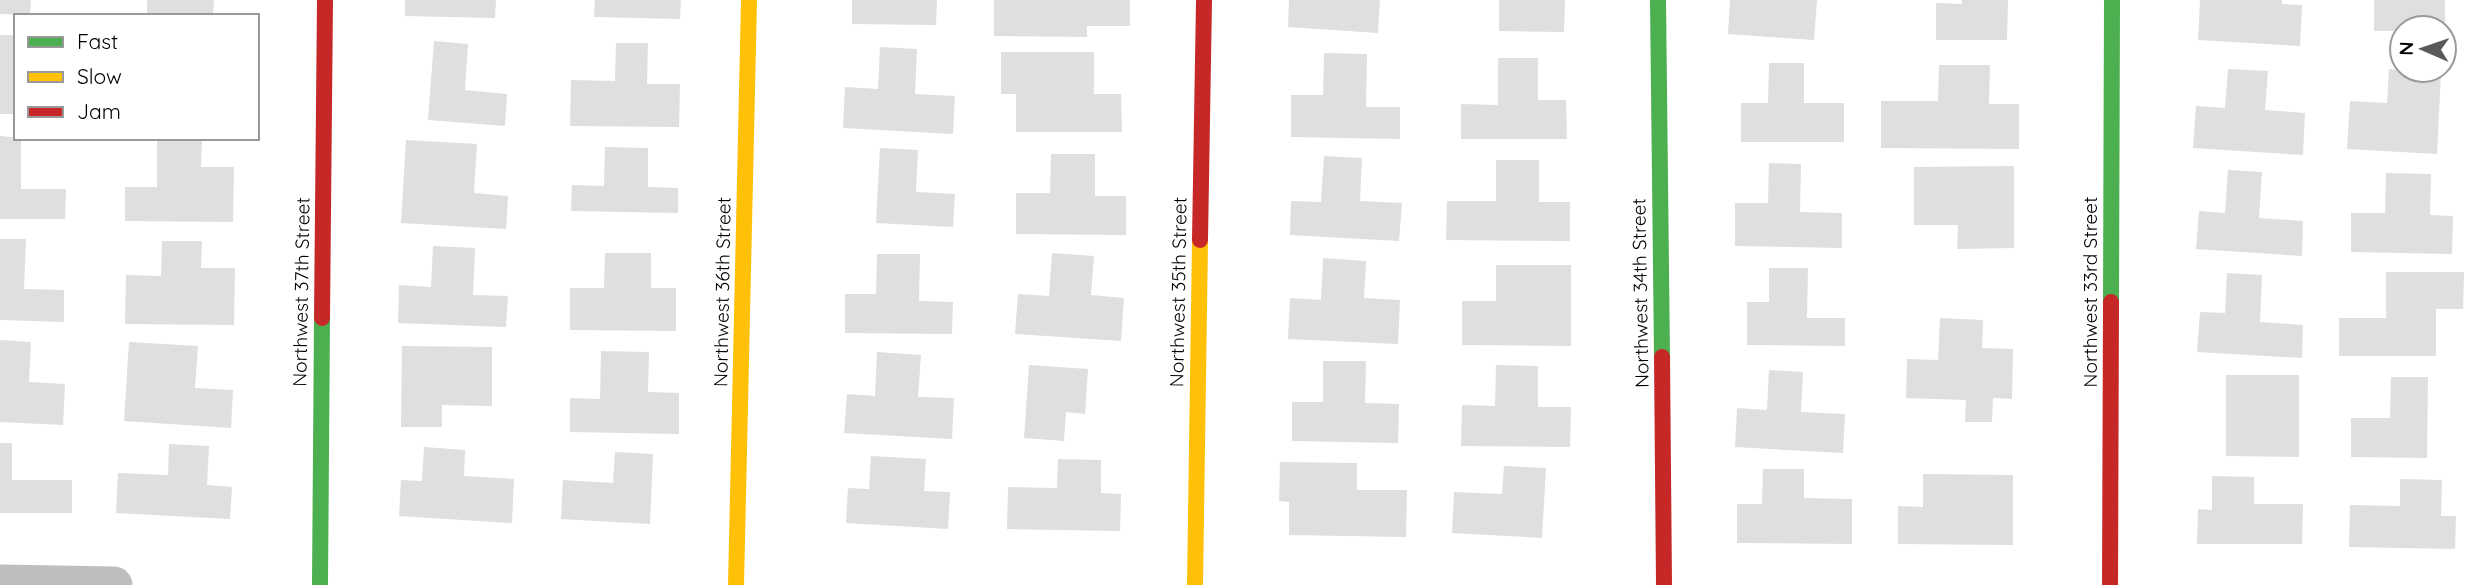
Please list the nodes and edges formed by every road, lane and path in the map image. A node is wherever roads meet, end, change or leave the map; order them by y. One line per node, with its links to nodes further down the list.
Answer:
1 (325, 0): 8 (street, Northwest 37th Street)
2 (749, 0): 9 (street, Northwest 36th Street)
3 (1204, 0): 10 (street, Northwest 35th Street)
4 (1658, 0): 11 (street, Northwest 34th Street)
5 (2112, 0): 12 (street, Northwest 33rd Street)
6 (0, 583): 7 (street)
7 (114, 585)
8 (320, 585)
9 (736, 585)
10 (1195, 585)
11 (1664, 585)
12 (2110, 585)

